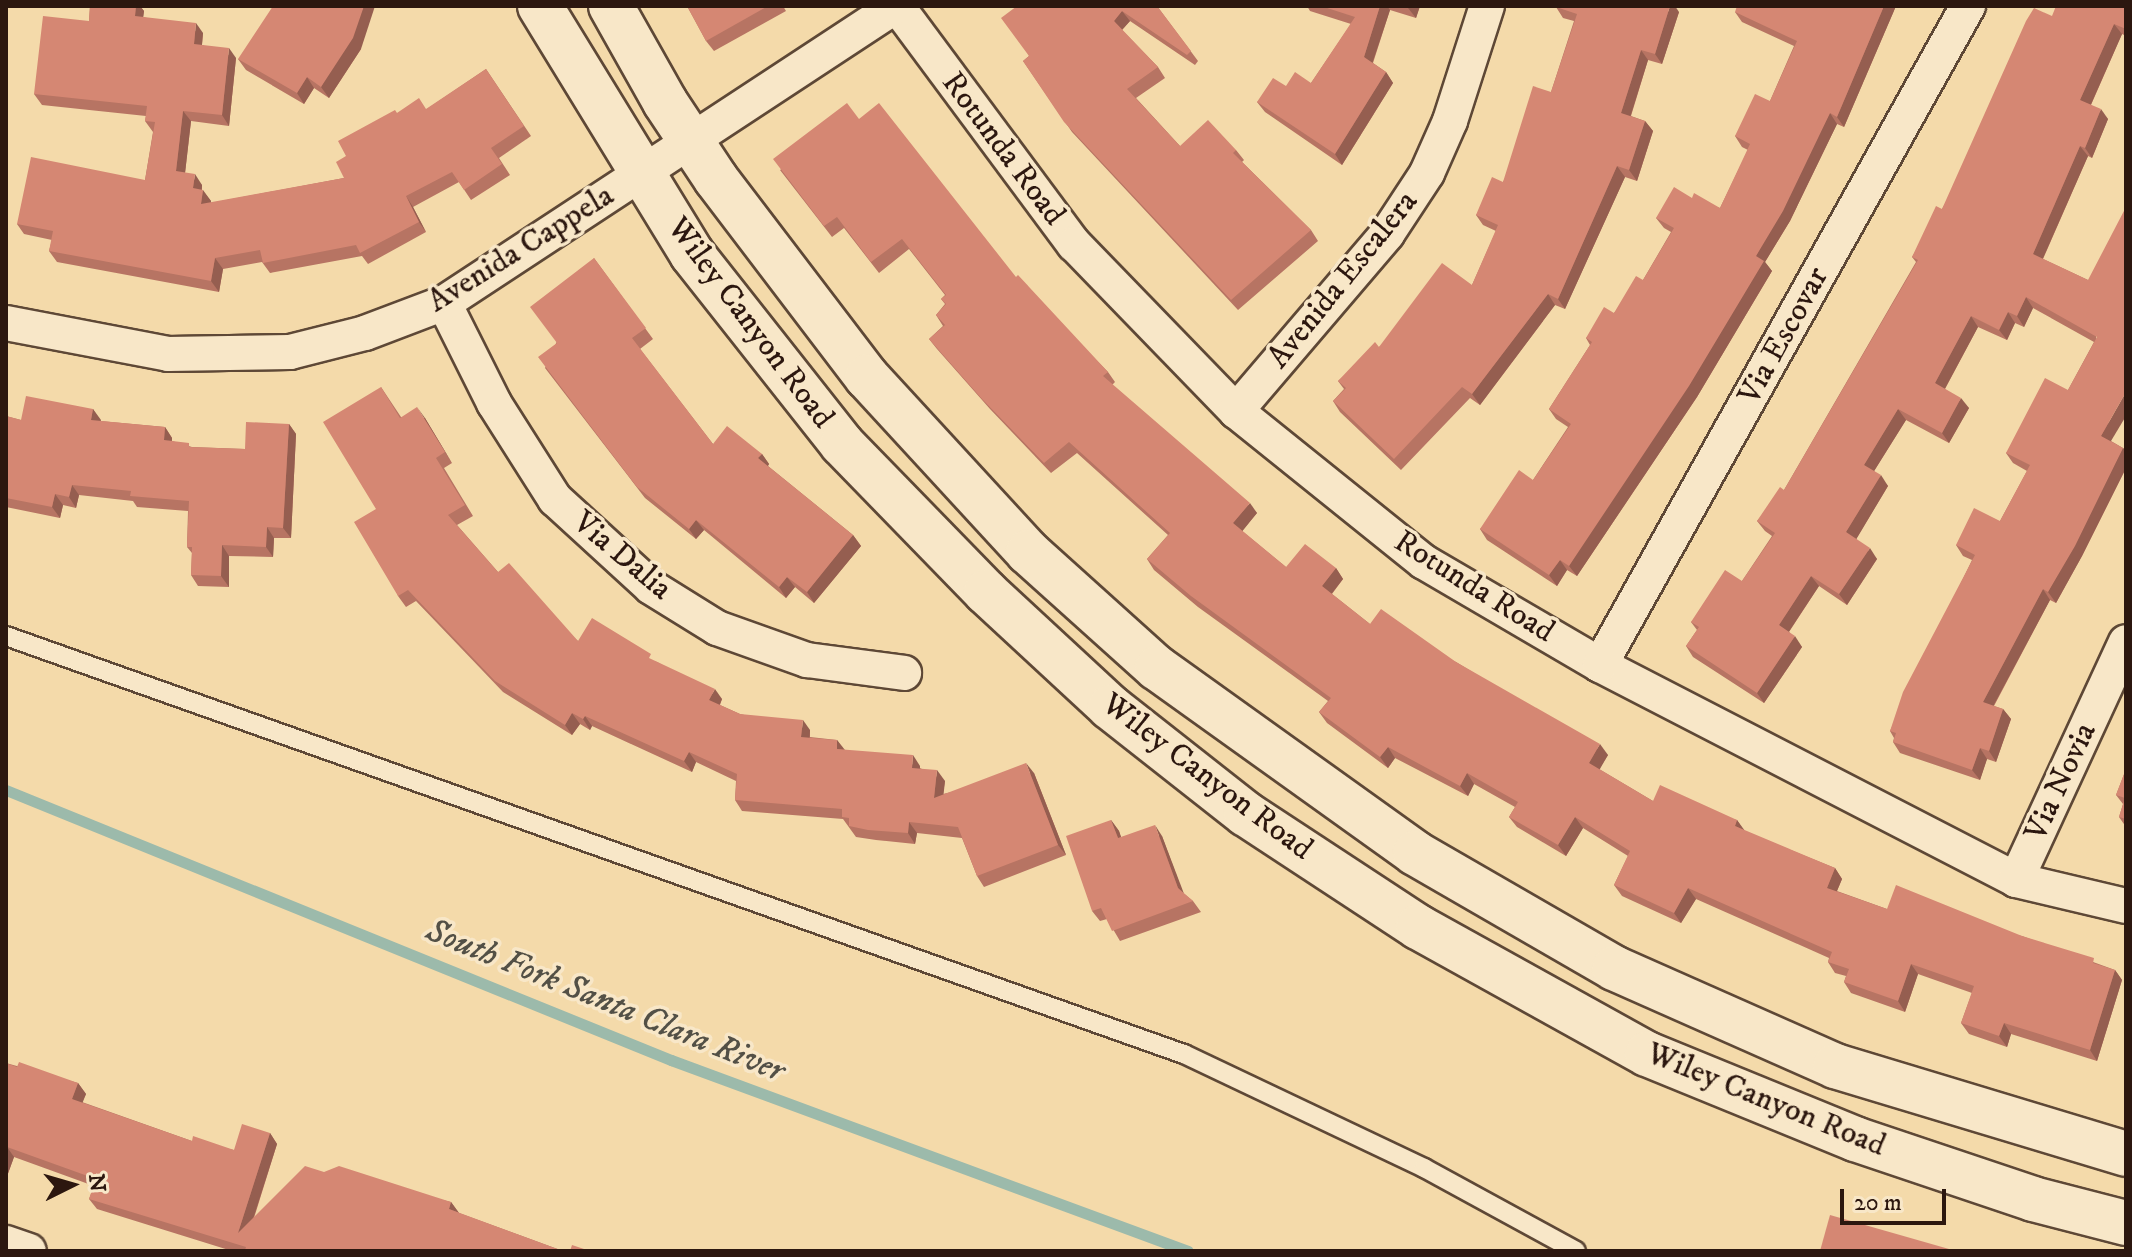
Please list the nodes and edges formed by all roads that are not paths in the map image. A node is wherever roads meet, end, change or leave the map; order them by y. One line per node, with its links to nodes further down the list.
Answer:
1 (540, 6): 7 (main road, Wiley Canyon Road)
2 (611, 6): 6 (main road, Wiley Canyon Road)
3 (896, 6): 6 (street, Avenida Cappela); 10 (street, Rotunda Road)
4 (1487, 6): 10 (street, Avenida Escalera)
5 (1968, 6): 13 (street, Via Escovar)
6 (691, 141): 7 (street, Avenida Cappela); 17 (main road, Wiley Canyon Road)
7 (641, 173): 8 (street, Avenida Cappela); 18 (main road, Wiley Canyon Road)
8 (444, 303): 9 (street, Avenida Cappela); 14 (street, Via Dalia)
9 (6, 323)
10 (1236, 411): 13 (street, Rotunda Road)
11 (6, 636): 21 (lane)
12 (2126, 642): 15 (street, Via Novia)
13 (1600, 665): 15 (street, Rotunda Road)
14 (904, 673)
15 (2016, 880): 16 (street, Rotunda Road)
16 (2126, 906)
17 (2126, 1154)
18 (2126, 1223)
19 (6, 1243): 20 (street)
20 (29, 1251)
21 (1576, 1251)

